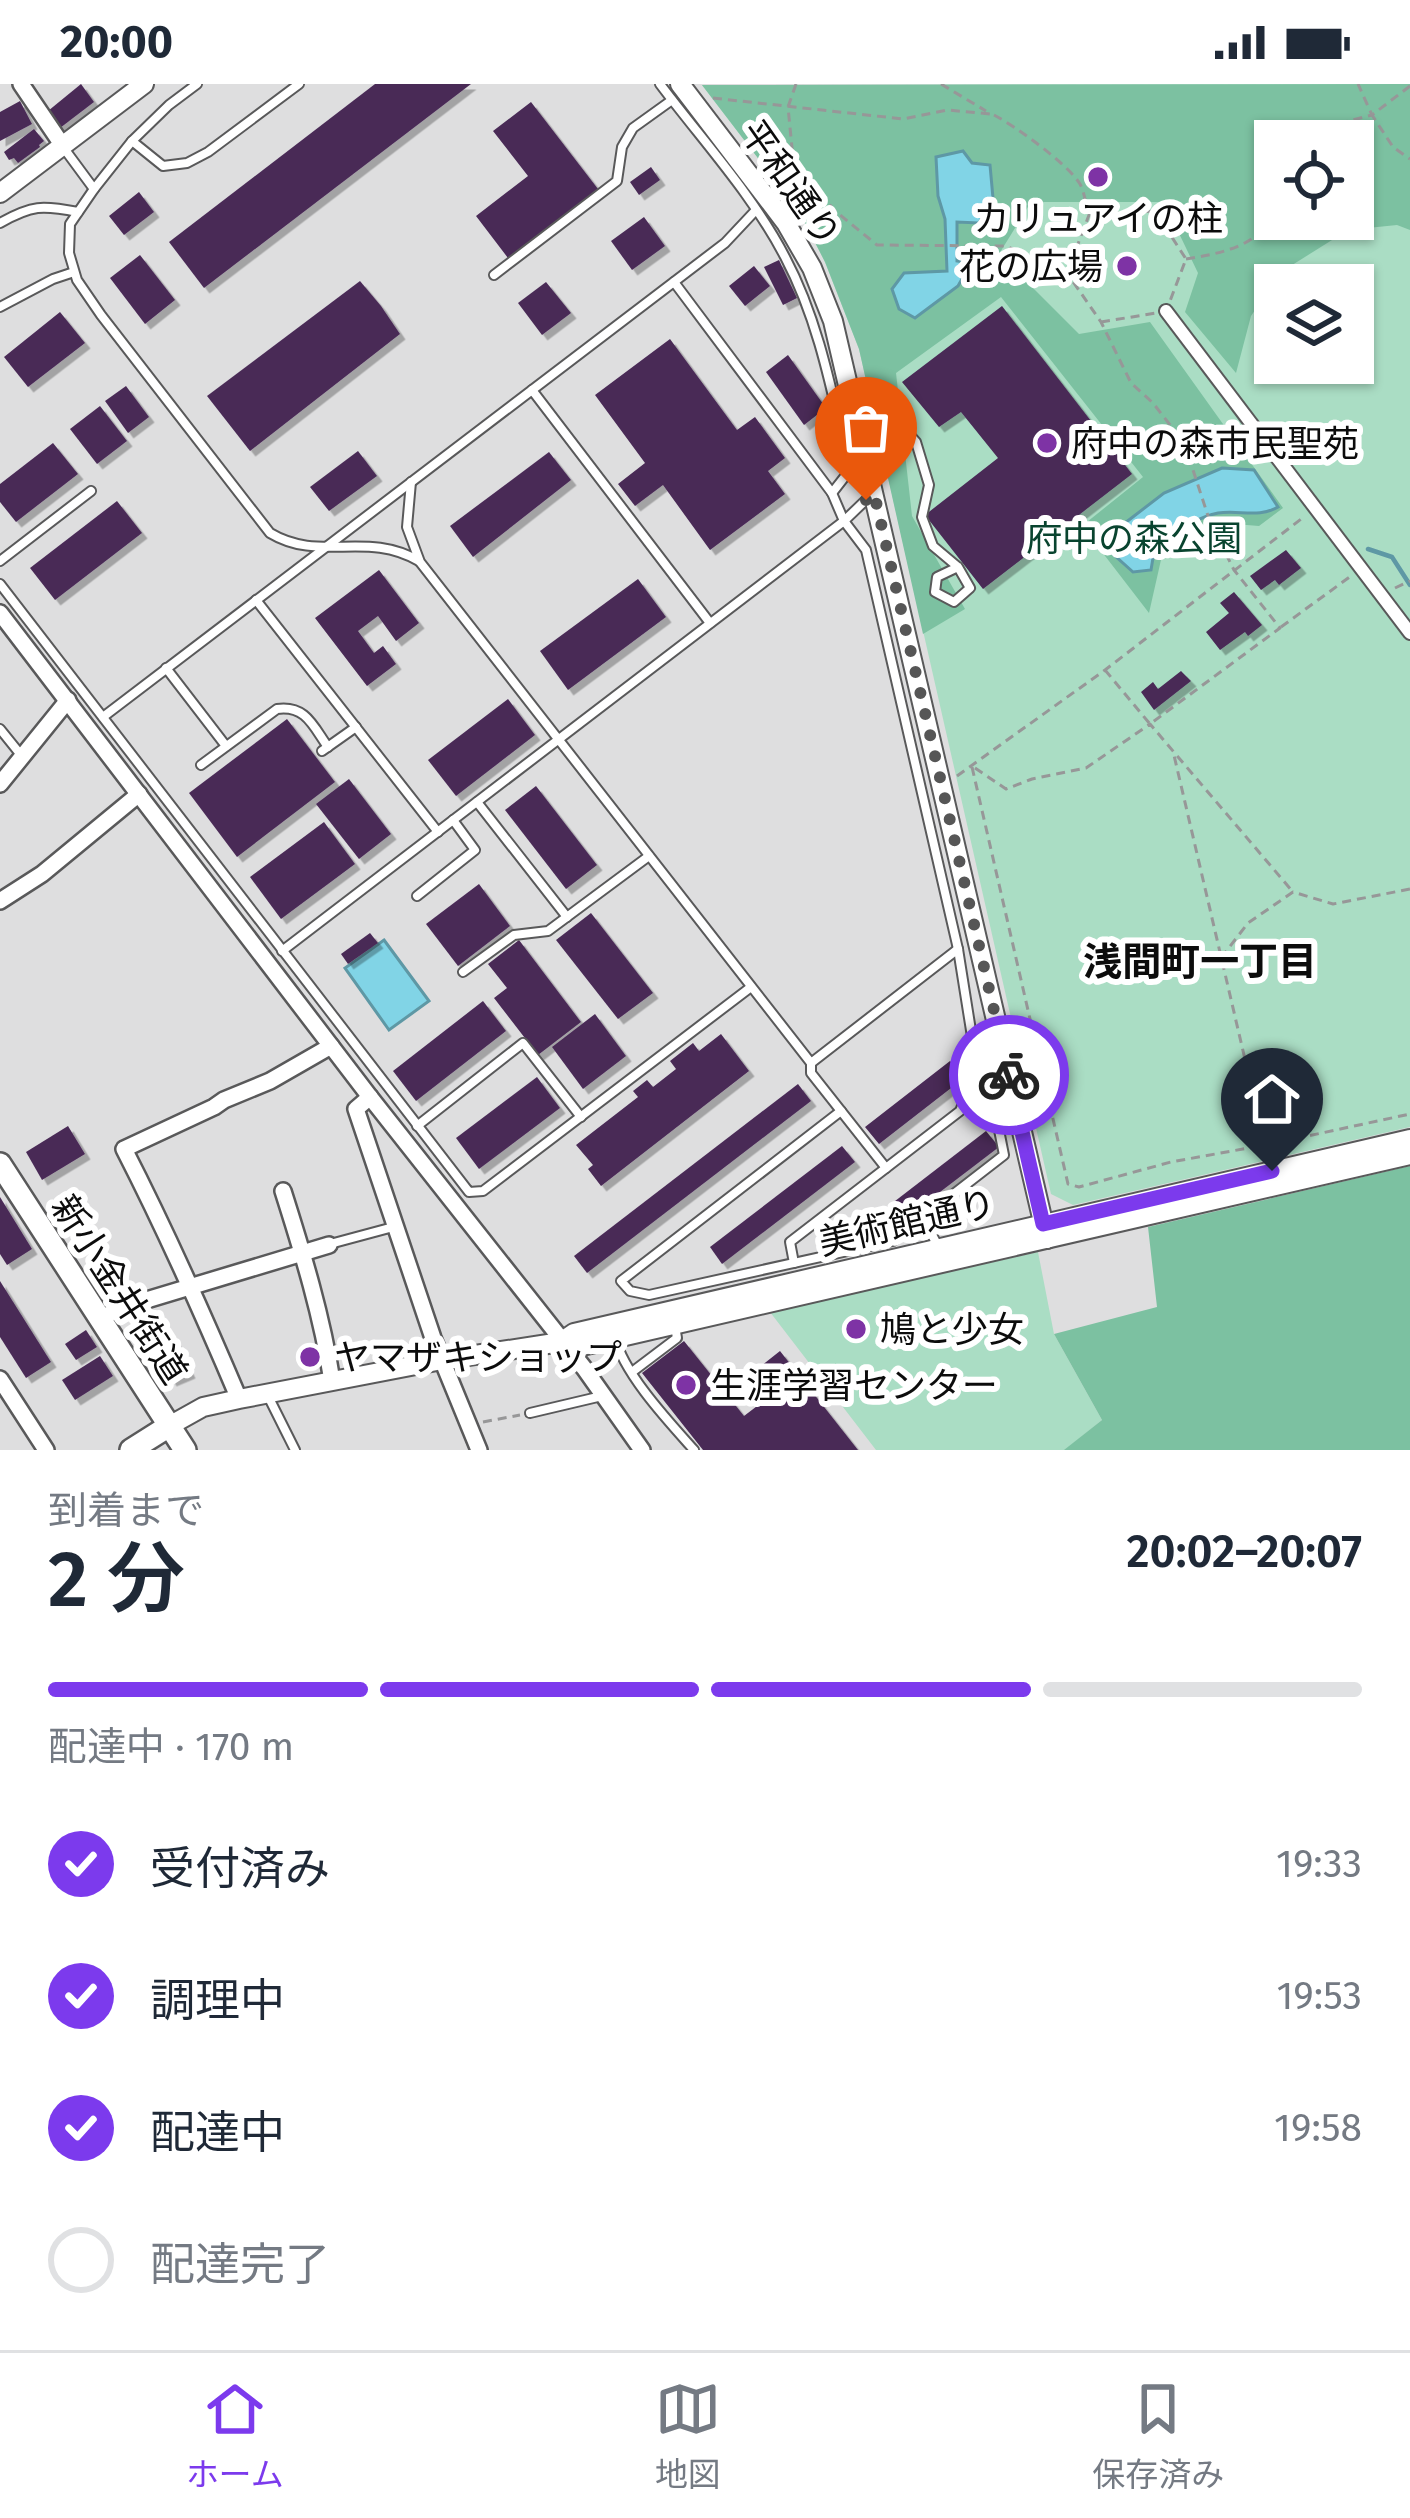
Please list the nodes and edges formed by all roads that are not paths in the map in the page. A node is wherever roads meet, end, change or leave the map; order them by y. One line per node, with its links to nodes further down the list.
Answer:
1 (21, 84): 8 (street)
2 (144, 84): 8 (street)
3 (197, 84): 7 (lane)
4 (299, 84): 7 (lane)
5 (660, 84): 6 (lane)
6 (681, 94): 11 (lane); 15 (lane); 20 (street, 平和通り)
7 (133, 141): 9 (lane)
8 (63, 146): 9 (lane); 10 (street)
9 (94, 189): 12 (lane)
10 (0, 193)
11 (756, 210): 16 (lane); 23 (lane)
12 (78, 212): 13 (lane); 14 (lane)
13 (0, 223)
14 (74, 272): 17 (lane); 26 (lane)
15 (494, 275)
16 (674, 282): 19 (lane); 23 (lane)
17 (0, 307)
18 (1166, 311): 34 (street)
19 (532, 390): 21 (lane); 33 (lane)
20 (857, 418): 24 (street, 平和通り); 29 (lane)
21 (411, 482): 26 (lane); 28 (lane)
22 (92, 491): 27 (lane)
23 (832, 493): 25 (lane)
24 (874, 493): 25 (lane); 59 (street, 平和通り)
25 (844, 521): 33 (lane); 53 (lane)
26 (326, 547): 28 (lane); 31 (lane)
27 (0, 561)
28 (420, 562): 40 (lane)
29 (958, 568): 29 (lane)
30 (0, 584): 37 (lane)
31 (256, 600): 35 (lane); 38 (lane)
32 (2, 620): 36 (street)
33 (710, 623): 40 (lane)
34 (1410, 633)
35 (166, 668): 37 (lane); 41 (lane)
36 (68, 700): 42 (street); 45 (street)
37 (103, 717): 54 (lane)
38 (356, 727): 41 (lane); 48 (lane)
39 (0, 729): 42 (lane)
40 (559, 740): 46 (lane); 49 (lane)
41 (226, 746): 43 (lane)
42 (22, 756): 44 (street)
43 (200, 765)
44 (0, 784)
45 (139, 794): 51 (street); 57 (street)
46 (478, 802): 47 (lane); 52 (lane)
47 (453, 820): 48 (lane); 50 (lane)
48 (438, 832): 54 (lane)
49 (649, 856): 52 (lane); 56 (lane)
50 (417, 896)
51 (0, 901)
52 (567, 917): 55 (lane)
53 (958, 949): 58 (lane); 60 (lane)
54 (282, 951): 64 (lane)
55 (463, 972)
56 (751, 987): 58 (lane); 63 (lane)
57 (331, 1046): 61 (street); 79 (street)
58 (811, 1063): 62 (lane)
59 (1008, 1073): 60 (lane); 72 (street, 平和通り)
60 (988, 1078): 68 (lane); 70 (lane)
61 (370, 1097): 71 (street); 83 (street)
62 (841, 1111): 68 (lane); 78 (lane)
63 (581, 1117): 64 (lane); 64 (lane)
64 (417, 1126)
65 (1410, 1139): 72 (street, 美術館通り)
66 (1410, 1155): 72 (street, 美術館通り)
67 (0, 1164): 80 (main road, 新小金井街道)
68 (886, 1168): 76 (lane)
69 (283, 1191): 75 (street)
70 (923, 1218): 74 (lane); 76 (lane)
71 (397, 1226): 73 (lane); 84 (street)
72 (1045, 1232): 74 (street, 美術館通り); 77 (street, 美術館通り)
73 (328, 1245): 75 (street)
74 (939, 1248): 77 (street, 美術館通り)
75 (303, 1253): 79 (street); 87 (street)
76 (794, 1263): 78 (lane)
77 (847, 1277): 78 (street, 美術館通り)
78 (781, 1284): 81 (street, 美術館通り); 82 (street, 美術館通り)
79 (189, 1286): 80 (street); 90 (street)
80 (100, 1319): 92 (main road, 新小金井街道)
81 (675, 1325): 82 (street, 美術館通り); 85 (lane)
82 (614, 1331): 83 (street, 美術館通り); 85 (lane)
83 (561, 1342): 84 (street, 美術館通り); 89 (street)
84 (442, 1360): 87 (street, 美術館通り); 97 (street)
85 (632, 1372): 99 (lane)
86 (0, 1379): 93 (street)
87 (332, 1382): 88 (street, 美術館通り)
88 (267, 1394): 90 (street, 美術館通り); 96 (lane)
89 (604, 1395): 91 (lane); 98 (street)
90 (239, 1399): 92 (street, 美術館通り)
91 (530, 1413)
92 (169, 1426): 94 (main road); 95 (main road, 新小金井街道)
93 (46, 1450)
94 (131, 1450)
95 (185, 1450)
96 (295, 1450)
97 (479, 1450)
98 (642, 1450)
99 (694, 1450)

